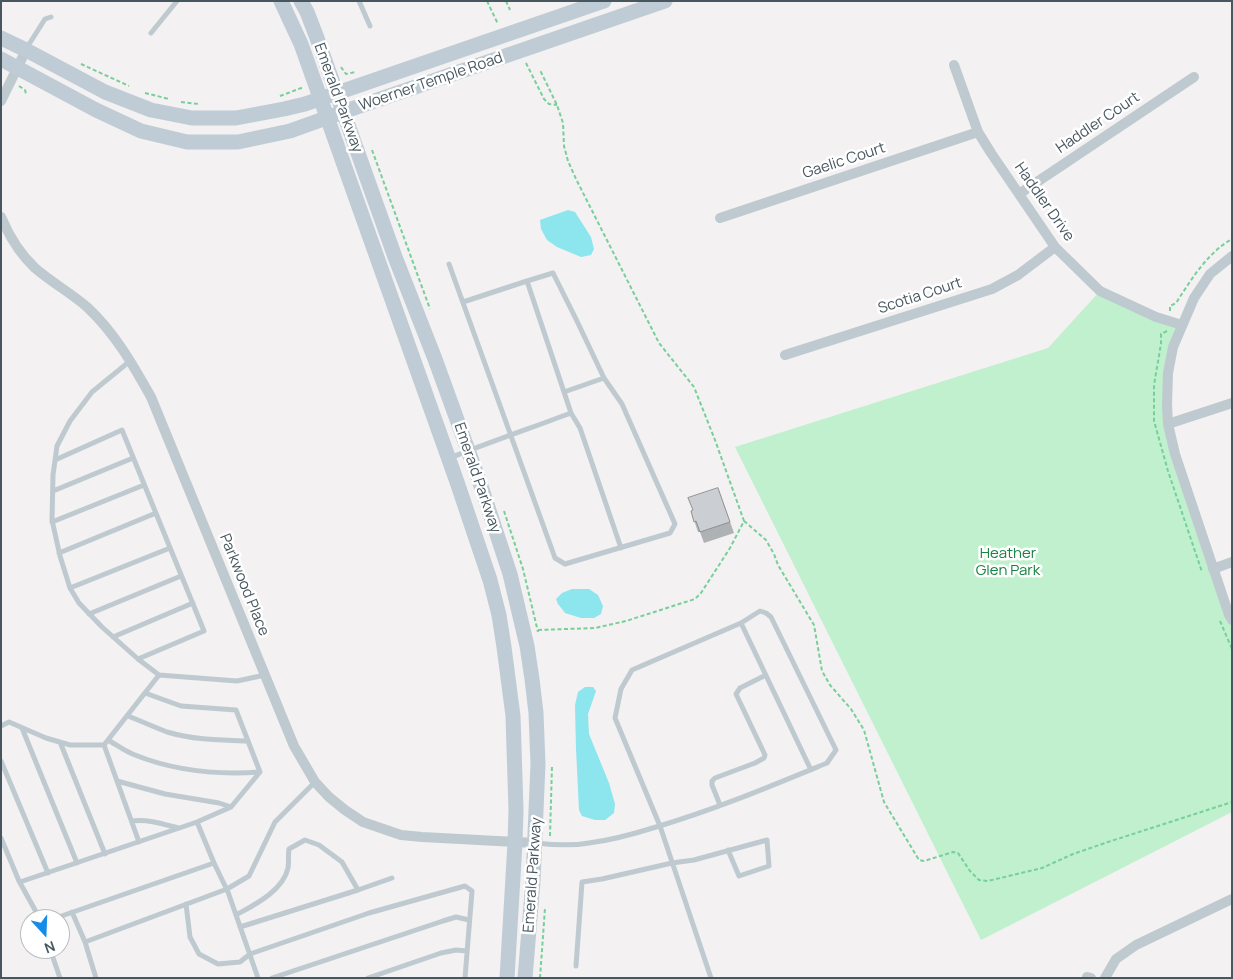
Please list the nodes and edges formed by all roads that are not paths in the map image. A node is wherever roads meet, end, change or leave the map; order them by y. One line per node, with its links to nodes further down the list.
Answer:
1 (177, 1): 10 (lane)
2 (281, 1): 18 (main road, Emerald Parkway)
3 (301, 1): 17 (main road, Emerald Parkway)
4 (359, 1): 9 (lane)
5 (604, 1): 17 (main road, Woerner Temple Road)
6 (665, 1): 7 (main road, Woerner Temple Road)
7 (628, 7): 20 (main road, Woerner Temple Road)
8 (51, 17): 12 (lane)
9 (370, 26)
10 (151, 33)
11 (1, 38): 12 (main road, Woerner Temple Road)
12 (26, 50): 15 (street); 18 (main road, Woerner Temple Road)
13 (1, 59): 15 (main road, Woerner Temple Road)
14 (954, 65): 22 (street, Haddler Drive)
15 (17, 67): 19 (street); 21 (main road, Woerner Temple Road)
16 (1194, 77): 23 (street, Haddler Court)
17 (336, 93): 18 (main road, Woerner Temple Road); 20 (main road, Emerald Parkway)
18 (321, 99): 21 (main road, Emerald Parkway)
19 (1, 101)
20 (343, 112): 21 (main road, Woerner Temple Road); 40 (main road, Emerald Parkway)
21 (327, 118): 42 (main road, Emerald Parkway)
22 (978, 132): 23 (street, Haddler Drive); 25 (street, Gaelic Court)
23 (1019, 194): 26 (street, Haddler Drive)
24 (1, 218): 33 (street, Parkwood Place)
25 (720, 218)
26 (1055, 247): 31 (street, Haddler Drive); 32 (street, Scotia Court)
27 (1232, 256): 31 (street)
28 (449, 264): 30 (lane)
29 (527, 281): 30 (lane); 34 (lane); 35 (lane)
30 (463, 302): 39 (lane)
31 (1182, 325): 38 (street)
32 (785, 355)
33 (131, 360): 43 (lane); 62 (street, Parkwood Place)
34 (604, 378): 35 (lane); 49 (lane)
35 (564, 392): 37 (lane)
36 (1232, 403): 38 (street)
37 (571, 414): 39 (lane); 49 (lane)
38 (1168, 424): 52 (street)
39 (511, 435): 40 (lane); 49 (lane)
40 (468, 451): 42 (lane); 85 (main road, Emerald Parkway)
41 (133, 458): 43 (lane); 44 (lane); 45 (lane)
42 (448, 458): 84 (main road, Emerald Parkway)
43 (55, 460): 45 (lane)
44 (144, 486): 46 (lane); 47 (lane)
45 (53, 491): 47 (lane)
46 (156, 513): 48 (lane); 50 (lane)
47 (52, 522): 50 (lane)
48 (170, 548): 53 (lane); 54 (lane)
49 (621, 548)
50 (59, 552): 54 (lane)
51 (1232, 562): 52 (street)
52 (1213, 568): 57 (street)
53 (181, 576): 55 (lane); 56 (lane)
54 (70, 588): 56 (lane)
55 (192, 603): 59 (lane); 60 (lane)
56 (89, 614): 59 (lane)
57 (1232, 620)
58 (741, 623): 63 (lane); 72 (lane); 80 (lane)
59 (113, 637): 60 (lane)
60 (138, 658): 61 (lane)
61 (159, 675): 62 (lane); 64 (lane)
62 (265, 675): 75 (street, Parkwood Place)
63 (766, 675): 72 (lane); 76 (lane)
64 (145, 693): 65 (lane); 68 (lane)
65 (128, 716): 68 (lane); 70 (lane)
66 (1, 726): 67 (lane)
67 (22, 728): 69 (lane); 88 (lane)
68 (248, 741): 73 (lane)
69 (60, 742): 70 (lane); 87 (lane)
70 (106, 742): 73 (lane); 74 (lane)
71 (1, 761): 91 (lane)
72 (811, 770): 76 (lane)
73 (260, 772): 77 (lane)
74 (117, 781): 77 (lane); 78 (lane)
75 (315, 782): 84 (street, Parkwood Place); 94 (lane)
76 (720, 805): 80 (lane)
77 (231, 807): 79 (lane)
78 (132, 821): 81 (lane); 83 (lane)
79 (197, 822): 81 (lane); 89 (lane)
80 (660, 826): 85 (lane); 90 (lane)
81 (179, 828): 83 (lane)
82 (1, 838): 93 (lane)
83 (139, 842): 87 (lane)
84 (516, 843): 85 (street, Parkwood Place); 114 (main road, Emerald Parkway)
85 (535, 843): 115 (main road, Emerald Parkway)
86 (728, 850): 86 (lane); 90 (lane)
87 (105, 854): 88 (lane)
88 (77, 863): 91 (lane)
89 (214, 863): 94 (lane); 99 (lane)
90 (672, 863): 107 (lane); 116 (lane)
91 (48, 873): 93 (lane)
92 (392, 878): 95 (lane)
93 (20, 882): 98 (lane)
94 (227, 889): 97 (lane); 100 (lane)
95 (358, 890): 100 (lane); 102 (lane)
96 (1232, 899): 117 (street)
97 (186, 904): 103 (lane); 105 (lane)
98 (35, 909)
99 (72, 912): 103 (lane)
100 (236, 915): 102 (lane)
101 (470, 920): 104 (lane); 105 (lane); 111 (lane)
102 (240, 927): 105 (lane)
103 (85, 942): 109 (lane)
104 (467, 951): 112 (lane); 113 (lane)
105 (250, 954): 110 (lane)
106 (53, 959): 108 (lane)
107 (576, 966)
108 (60, 978)
109 (96, 978)
110 (258, 978)
111 (272, 978)
112 (368, 978)
113 (465, 978)
114 (508, 978)
115 (525, 978)
116 (711, 978)
117 (1105, 978)

